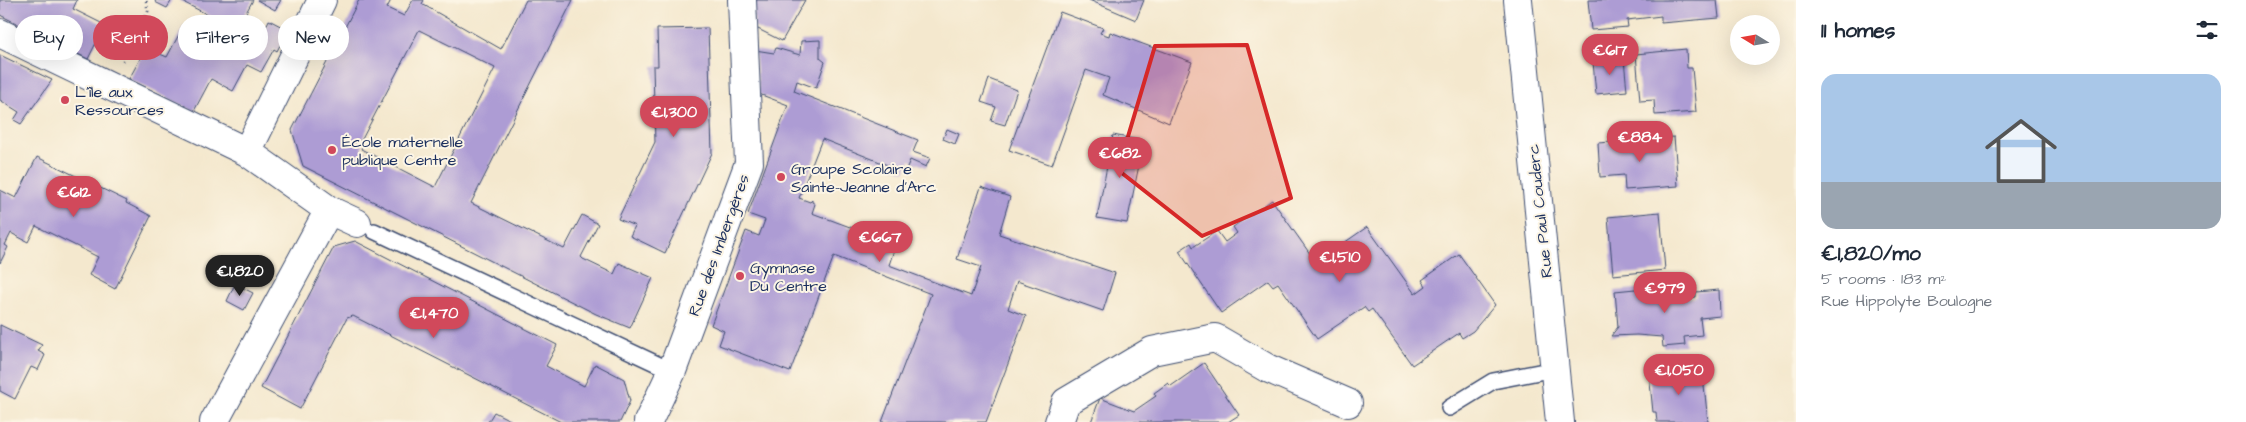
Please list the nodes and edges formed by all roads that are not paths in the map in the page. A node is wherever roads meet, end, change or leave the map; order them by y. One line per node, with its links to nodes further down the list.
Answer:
1 (322, 0): 5 (street)
2 (742, 0): 9 (street, Rue des Imbergères)
3 (1518, 0): 8 (street, Rue Paul Couderc)
4 (0, 33): 5 (street)
5 (247, 152): 6 (street)
6 (330, 210): 7 (street); 12 (street)
7 (366, 227): 9 (lane)
8 (1554, 369): 11 (lane); 15 (street, Rue Paul Couderc)
9 (672, 371): 13 (street, Rue des Imbergères)
10 (1348, 403): 14 (street)
11 (1449, 408)
12 (214, 422)
13 (648, 422)
14 (1059, 422)
15 (1560, 422)

